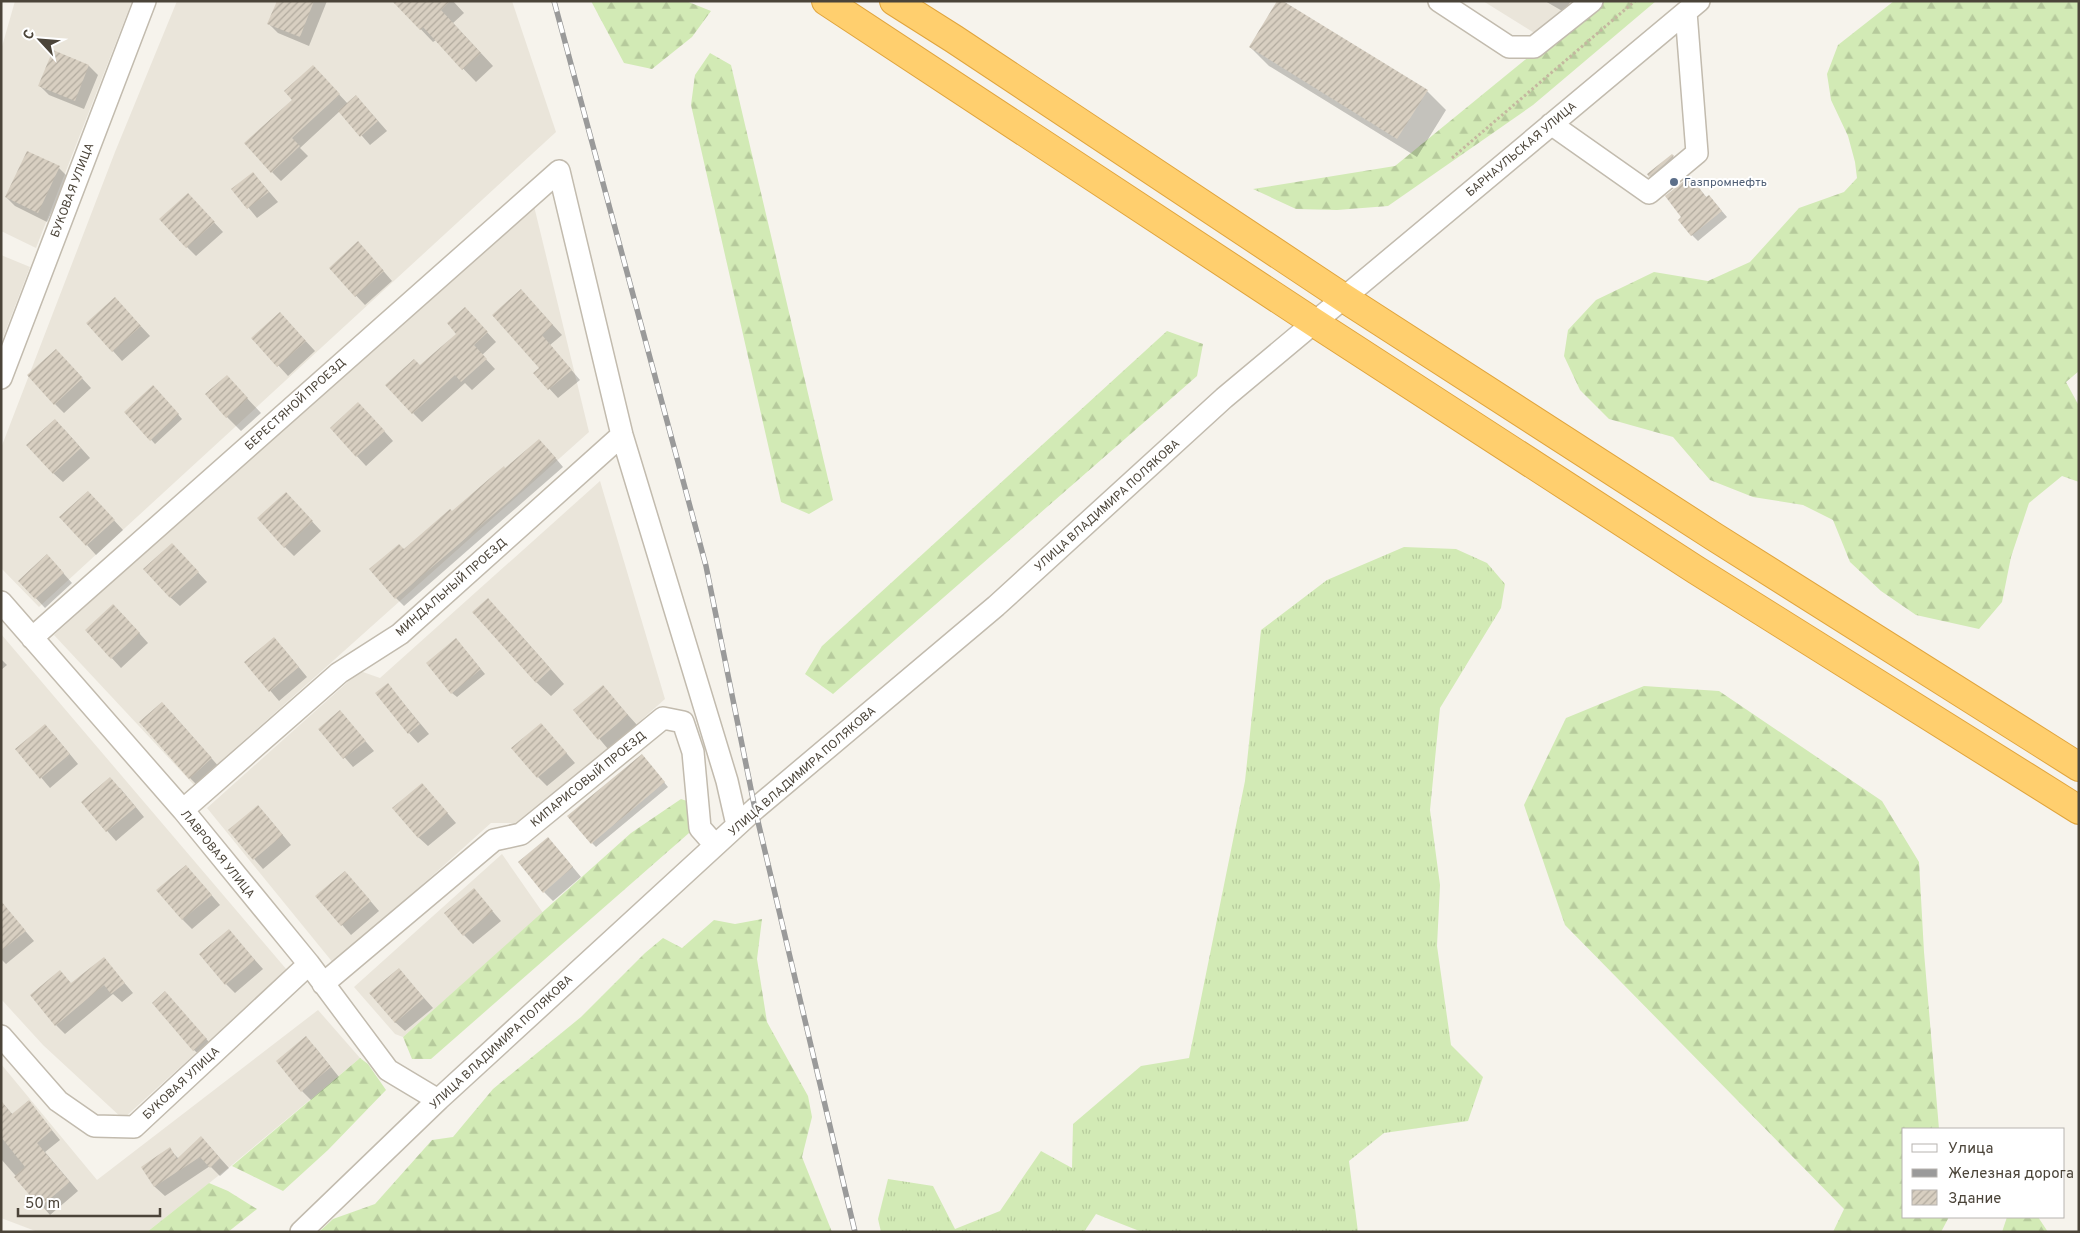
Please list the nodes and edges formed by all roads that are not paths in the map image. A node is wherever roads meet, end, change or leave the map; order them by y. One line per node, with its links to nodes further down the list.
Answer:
1 (145, 1): 10 (street, БУКОВАЯ УЛИЦА)
2 (826, 1): 9 (highway)
3 (1439, 1): 4 (street)
4 (1592, 1)
5 (902, 5): 8 (highway)
6 (1693, 7): 7 (street, БАРНАУЛЬСКАЯ УЛИЦА); 7 (street)
7 (1552, 124): 8 (street, БАРНАУЛЬСКАЯ УЛИЦА)
8 (1344, 298): 9 (street, БАРНАУЛЬСКАЯ УЛИЦА); 14 (highway)
9 (1315, 323): 16 (highway); 17 (street, УЛИЦА ВЛАДИМИРА ПОЛЯКОВА)
10 (1, 378)
11 (622, 435): 13 (street, БЕРЕСТЯНОЙ ПРОЕЗД); 15 (street, МИНДАЛЬНЫЙ ПРОЕЗД); 17 (street)
12 (1, 602): 13 (street, ЛАВРОВАЯ УЛИЦА)
13 (32, 638): 15 (street, ЛАВРОВАЯ УЛИЦА)
14 (2079, 767)
15 (183, 810): 19 (street, ЛАВРОВАЯ УЛИЦА)
16 (2079, 810)
17 (737, 825): 18 (street, УЛИЦА ВЛАДИМИРА ПОЛЯКОВА)
18 (715, 845): 20 (street, КИПАРИСОВЫЙ ПРОЕЗД); 22 (street, УЛИЦА ВЛАДИМИРА ПОЛЯКОВА)
19 (309, 964): 20 (street, ЛАВРОВАЯ УЛИЦА); 21 (street, БУКОВАЯ УЛИЦА)
20 (323, 984): 22 (street, ЛАВРОВАЯ УЛИЦА)
21 (1, 1036)
22 (438, 1100): 23 (street, УЛИЦА ВЛАДИМИРА ПОЛЯКОВА)
23 (301, 1232)

